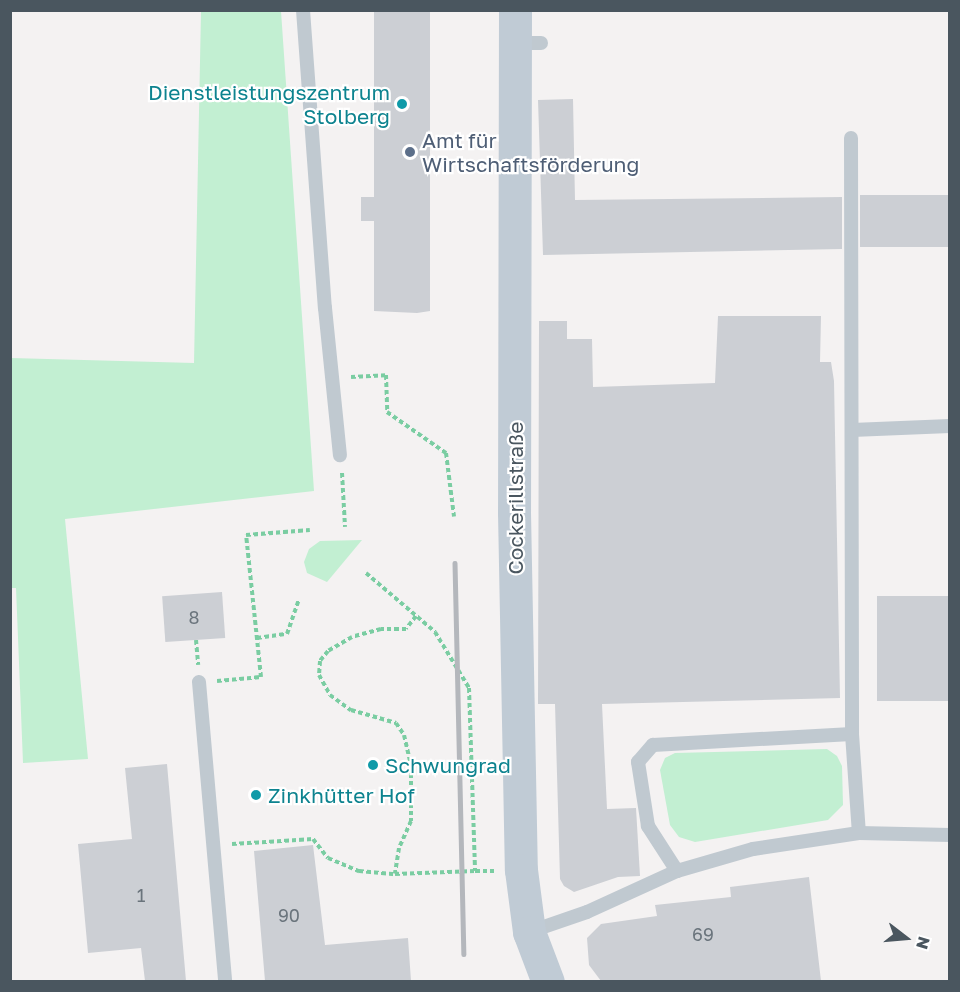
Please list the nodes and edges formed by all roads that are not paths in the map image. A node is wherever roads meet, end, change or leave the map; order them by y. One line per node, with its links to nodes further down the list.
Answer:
1 (303, 10): 6 (lane)
2 (515, 10): 12 (main road, Cockerillstraße)
3 (851, 138): 5 (lane)
4 (950, 426): 5 (lane)
5 (852, 430): 8 (lane)
6 (340, 454)
7 (199, 682): 13 (lane)
8 (852, 734): 9 (lane); 11 (lane)
9 (859, 833): 10 (lane); 11 (lane)
10 (950, 836)
11 (677, 871): 12 (lane)
12 (529, 932): 14 (main road, Cockerillstraße)
13 (225, 981)
14 (548, 981)

